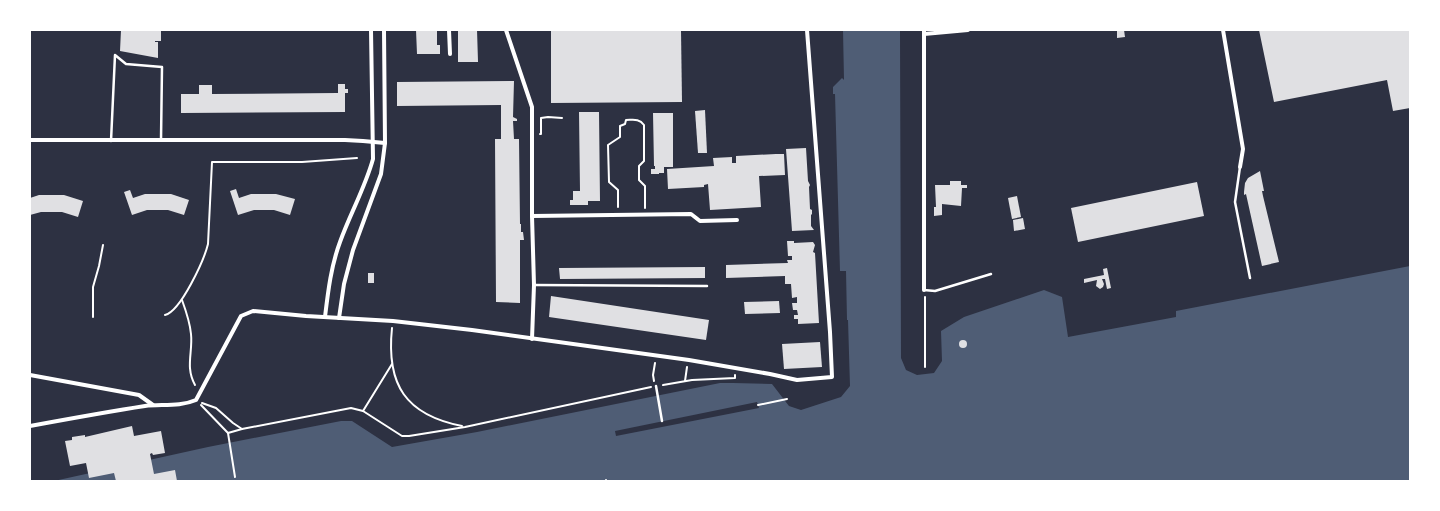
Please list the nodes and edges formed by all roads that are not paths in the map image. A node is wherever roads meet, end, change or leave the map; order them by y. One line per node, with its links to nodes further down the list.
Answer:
1 (371, 30): 13 (street)
2 (384, 30): 14 (street)
3 (450, 30): 9 (street)
4 (506, 30): 16 (street)
5 (808, 30): 25 (street)
6 (968, 30): 8 (street)
7 (1223, 30): 15 (street)
8 (924, 32): 22 (street)
9 (450, 54)
10 (30, 140): 11 (street)
11 (112, 140): 12 (street); 12 (lane)
12 (161, 141): 13 (street)
13 (373, 142): 14 (street); 23 (street)
14 (385, 143): 24 (street)
15 (1240, 167): 19 (lane)
16 (532, 216): 17 (street); 20 (street)
17 (737, 220)
18 (991, 274): 22 (lane)
19 (1250, 278)
20 (534, 285): 21 (lane); 25 (street)
21 (707, 286)
22 (924, 290)
23 (325, 317): 24 (street); 28 (street)
24 (339, 318): 25 (street)
25 (532, 339)
26 (30, 374): 28 (street)
27 (656, 386): 29 (lane)
28 (154, 405): 30 (street)
29 (662, 422)
30 (30, 426)

